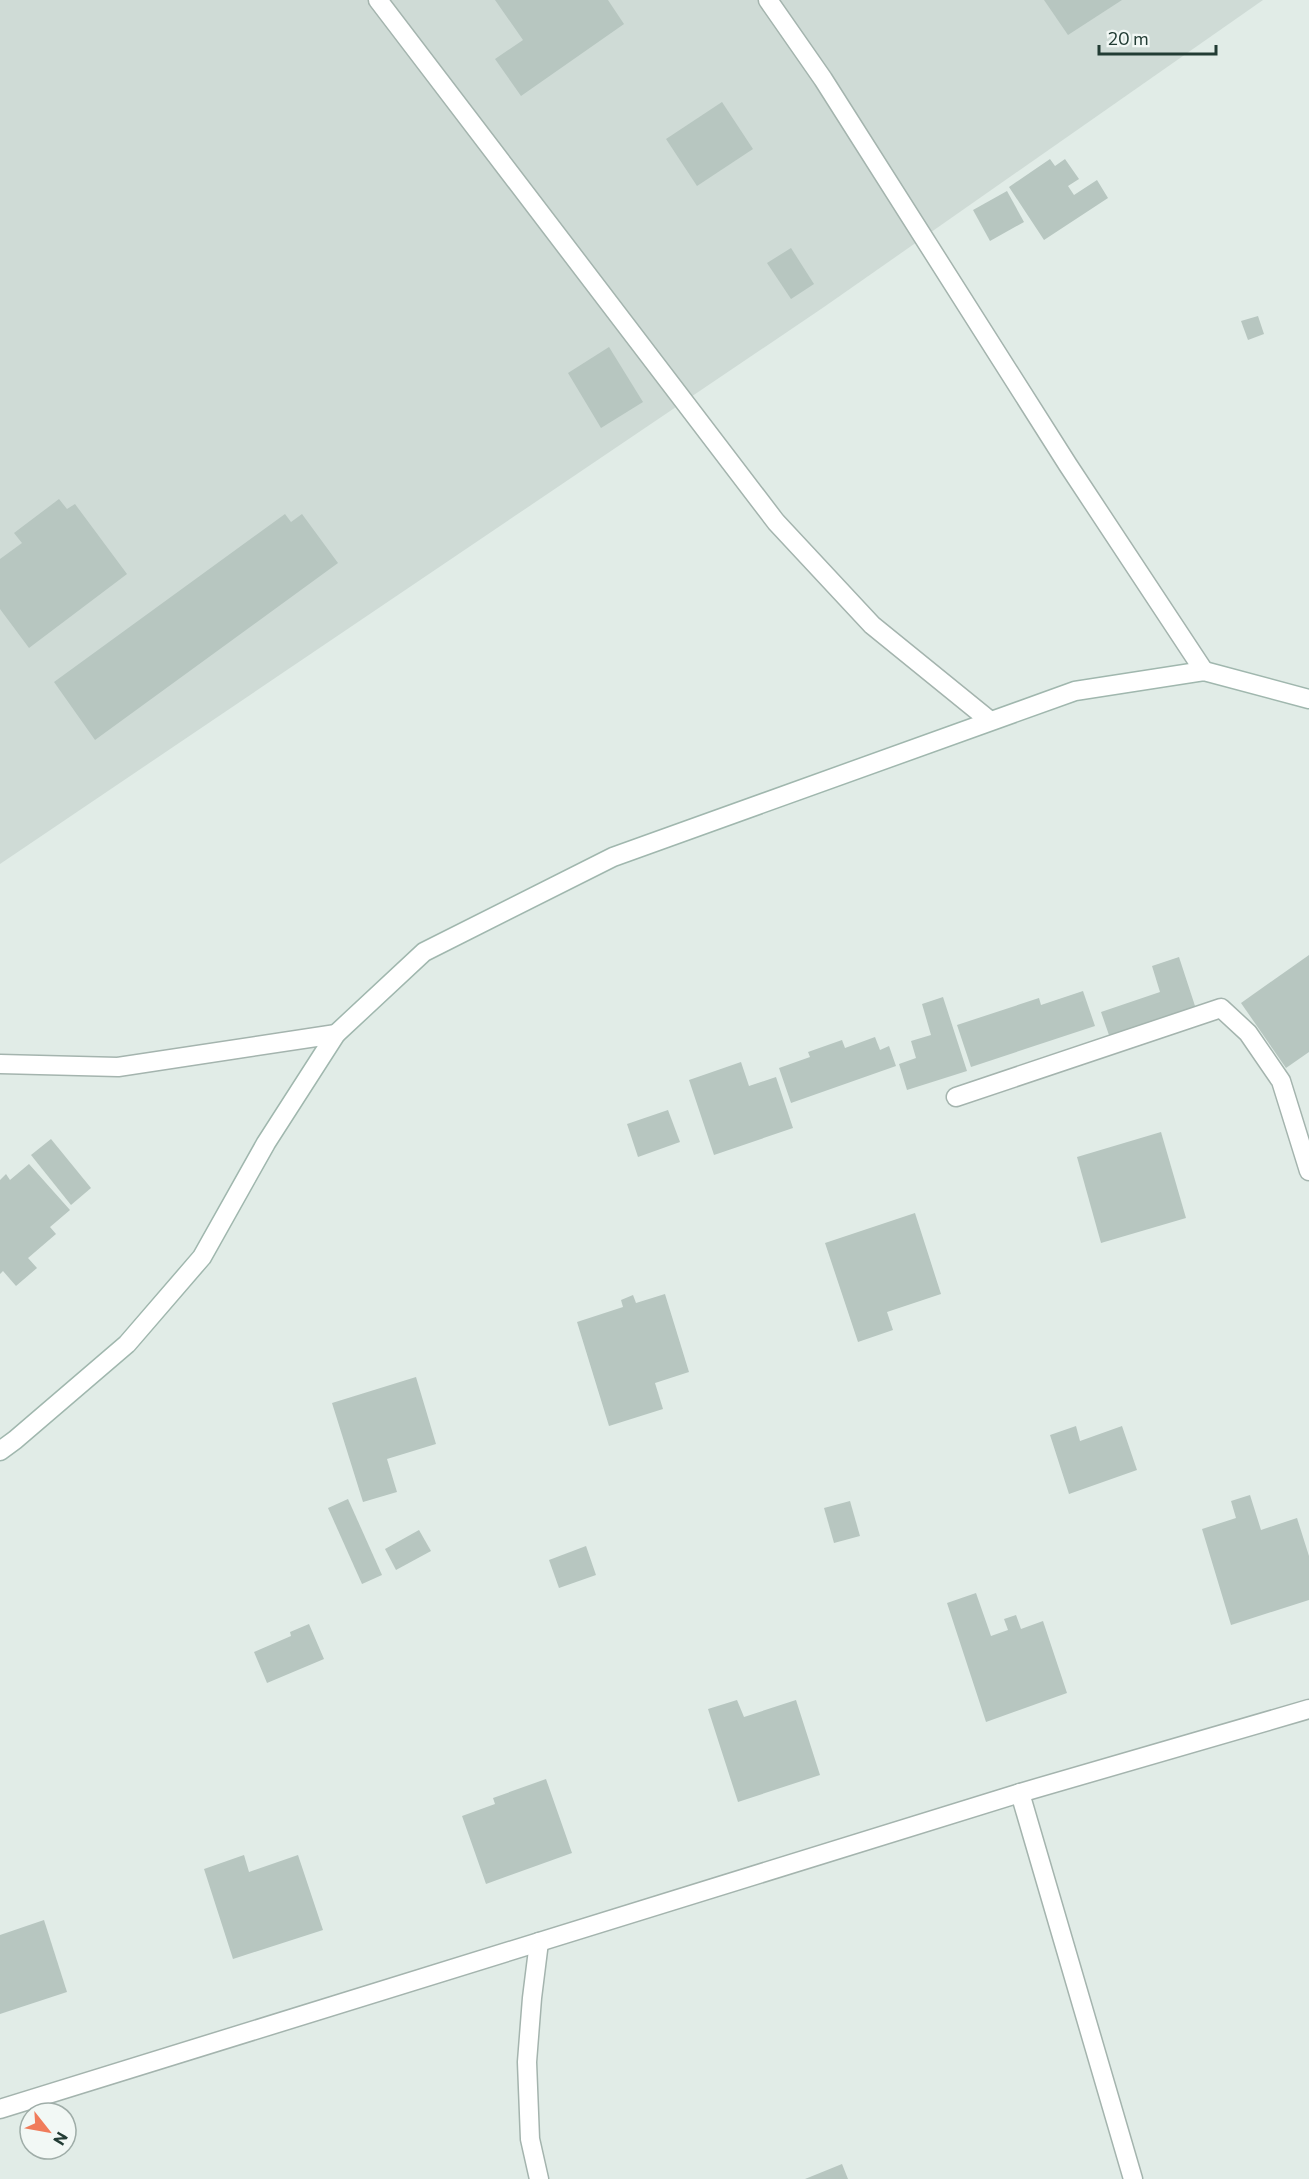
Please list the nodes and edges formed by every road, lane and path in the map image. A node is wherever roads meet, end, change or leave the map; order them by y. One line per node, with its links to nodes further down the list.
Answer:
1 (378, 0): 5 (street)
2 (768, 0): 3 (street)
3 (1204, 671): 4 (street); 5 (street)
4 (1309, 699)
5 (989, 720): 6 (street)
6 (336, 1034): 7 (street); 10 (street)
7 (0, 1064)
8 (956, 1097): 9 (street)
9 (1309, 1171)
10 (0, 1451)
11 (1309, 1709): 12 (street)
12 (1020, 1793): 13 (street); 16 (street)
13 (539, 1942): 14 (street); 15 (street)
14 (0, 2109)
15 (539, 2179)
16 (1133, 2179)

